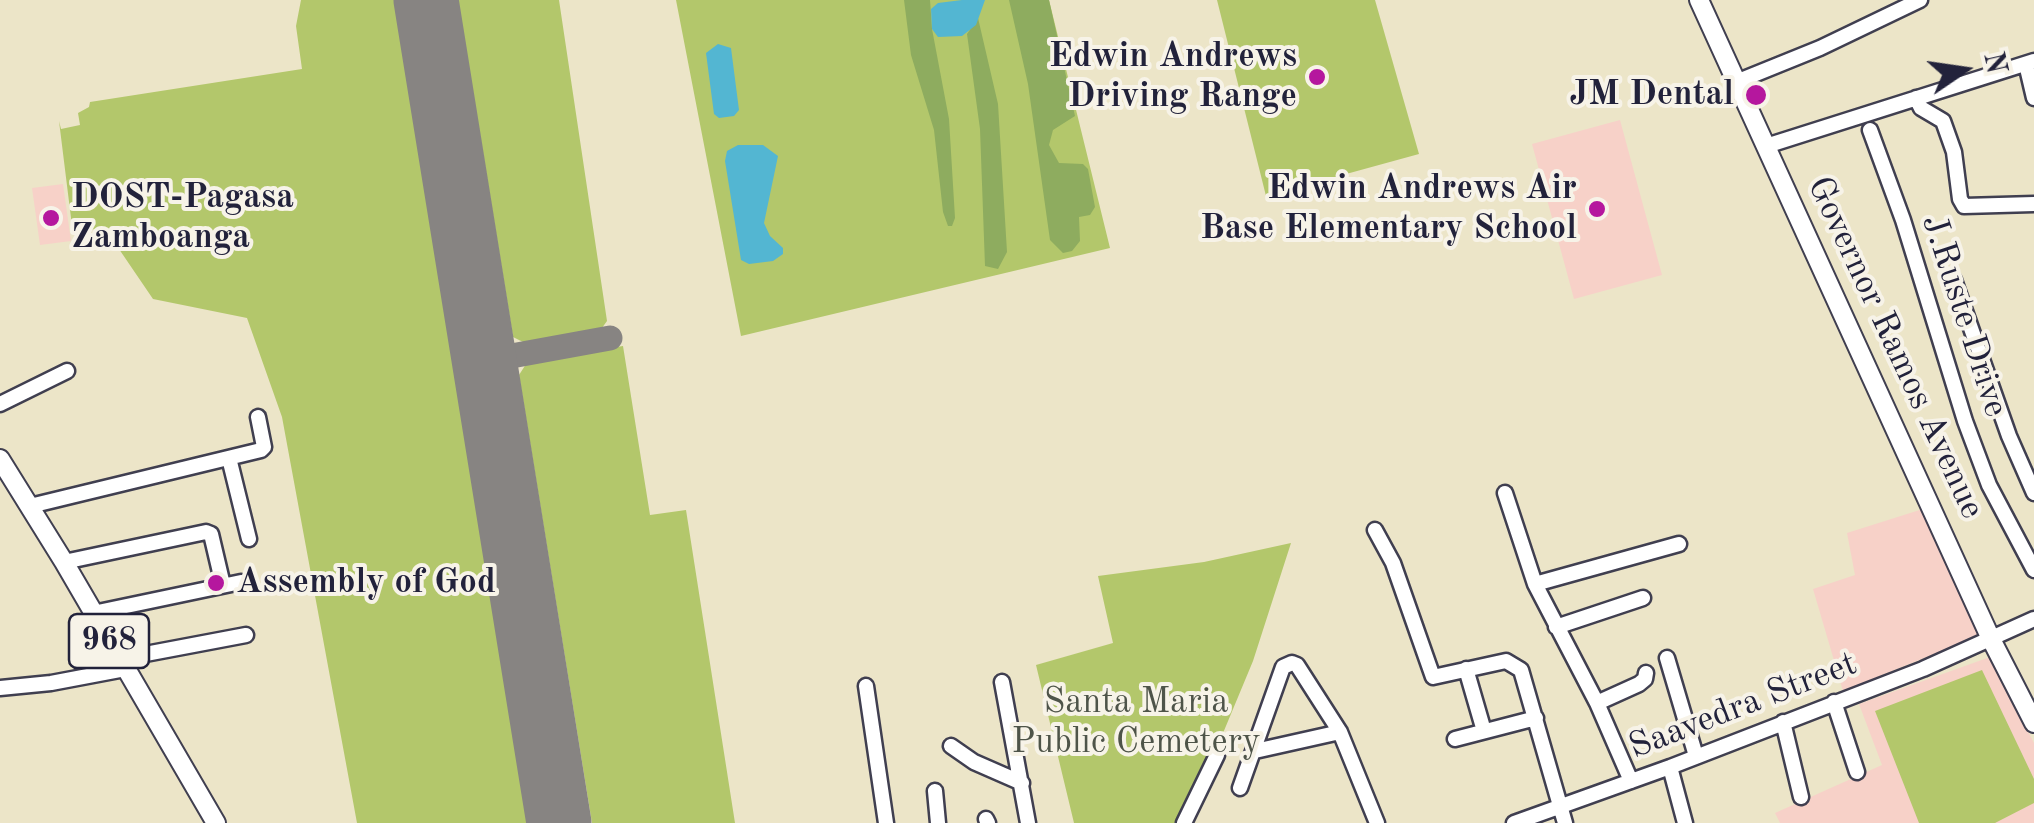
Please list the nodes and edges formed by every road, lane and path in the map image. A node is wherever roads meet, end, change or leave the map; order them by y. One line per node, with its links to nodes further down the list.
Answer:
1 (1699, 0): 4 (main road, Governor Ramos Avenue)
2 (1920, 0): 4 (street)
3 (2030, 62): 5 (street); 6 (street)
4 (1736, 82): 8 (main road, Governor Ramos Avenue)
5 (1916, 98): 8 (street); 9 (street)
6 (2034, 98)
7 (1870, 130): 23 (street, J.Ruste Drive)
8 (1766, 146): 32 (main road, Governor Ramos Avenue)
9 (2034, 204)
10 (1954, 280): 16 (street)
11 (67, 371): 12 (street)
12 (0, 404)
13 (258, 417): 14 (street)
14 (229, 458): 18 (street); 20 (street)
15 (0, 460): 18 (main road, 968)
16 (2034, 493)
17 (1505, 494): 25 (street)
18 (30, 506): 22 (main road, 968)
19 (1375, 530): 35 (street)
20 (249, 539)
21 (1679, 544): 25 (street)
22 (64, 562): 26 (street); 28 (main road, 968)
23 (2034, 570)
24 (241, 582): 26 (street)
25 (1535, 584): 30 (street)
26 (223, 585): 28 (street)
27 (1643, 598): 30 (street)
28 (93, 613): 34 (main road, 968)
29 (2034, 619): 32 (street, Saavedra Street)
30 (1556, 627): 41 (street)
31 (246, 635): 34 (street)
32 (1991, 638): 40 (street, Saavedra Street); 44 (main road, Governor Ramos Avenue)
33 (1667, 658): 51 (street)
34 (122, 664): 39 (street); 60 (main road, 968)
35 (1466, 670): 42 (street); 45 (street)
36 (1646, 672): 41 (street)
37 (1002, 682): 55 (street)
38 (866, 686): 61 (street)
39 (0, 688)
40 (1834, 702): 43 (street, Saavedra Street); 53 (street)
41 (1597, 703): 54 (street)
42 (1536, 718): 45 (street); 59 (street)
43 (1782, 722): 51 (street, Saavedra Street); 58 (street)
44 (2034, 723)
45 (1484, 731): 47 (street)
46 (1340, 732): 49 (street); 49 (street); 65 (street)
47 (1455, 739)
48 (951, 746): 55 (street)
49 (1255, 750): 56 (street)
50 (1217, 755): 64 (street)
51 (1696, 756): 52 (street, Saavedra Street)
52 (1670, 767): 54 (street, Saavedra Street); 67 (street)
53 (1856, 772)
54 (1631, 782): 59 (street, Saavedra Street)
55 (1022, 784): 63 (street)
56 (1240, 788)
57 (935, 791): 62 (street)
58 (1801, 797)
59 (1563, 816): 66 (street, Saavedra Street)
60 (216, 823)
61 (886, 823)
62 (938, 823)
63 (1028, 823)
64 (1184, 823)
65 (1376, 823)
66 (1514, 823)
67 (1685, 823)

